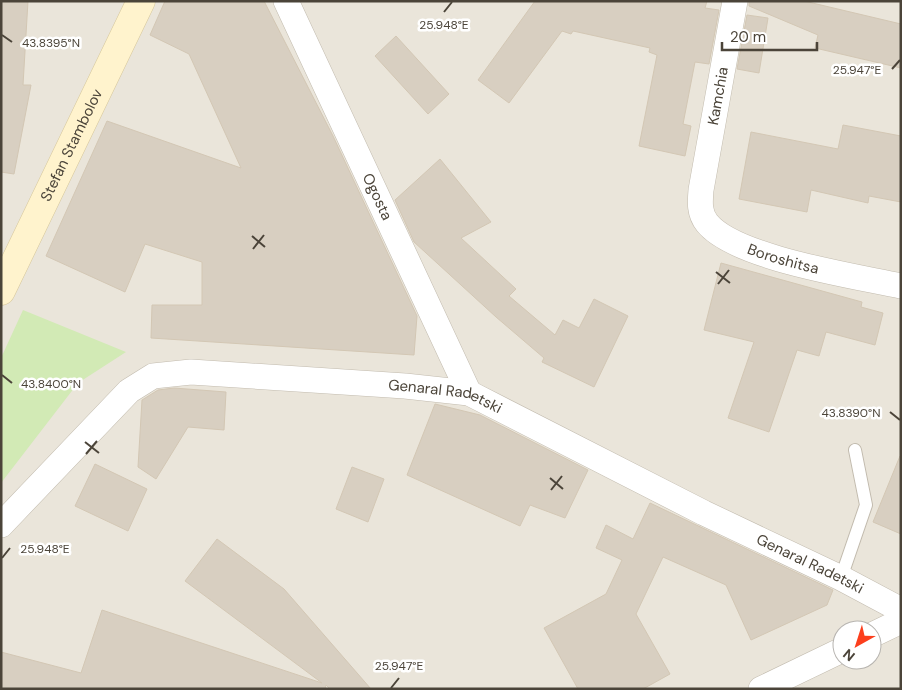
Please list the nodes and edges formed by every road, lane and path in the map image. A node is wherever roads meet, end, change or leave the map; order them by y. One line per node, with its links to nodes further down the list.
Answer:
1 (142, 1): 6 (main road, Stefan Stambolov)
2 (286, 1): 7 (street, Ogosta)
3 (735, 1): 4 (street, Kamchia)
4 (701, 190): 5 (street, Boroshitsa)
5 (901, 286)
6 (2, 289)
7 (469, 393): 9 (street, Genaral Radetski); 10 (street, Genaral Radetski)
8 (855, 450): 10 (lane)
9 (1, 525)
10 (841, 578): 11 (street, Genaral Radetski)
11 (901, 610)
12 (901, 621): 13 (street)
13 (882, 630)
14 (832, 655): 15 (street)
15 (762, 689)

